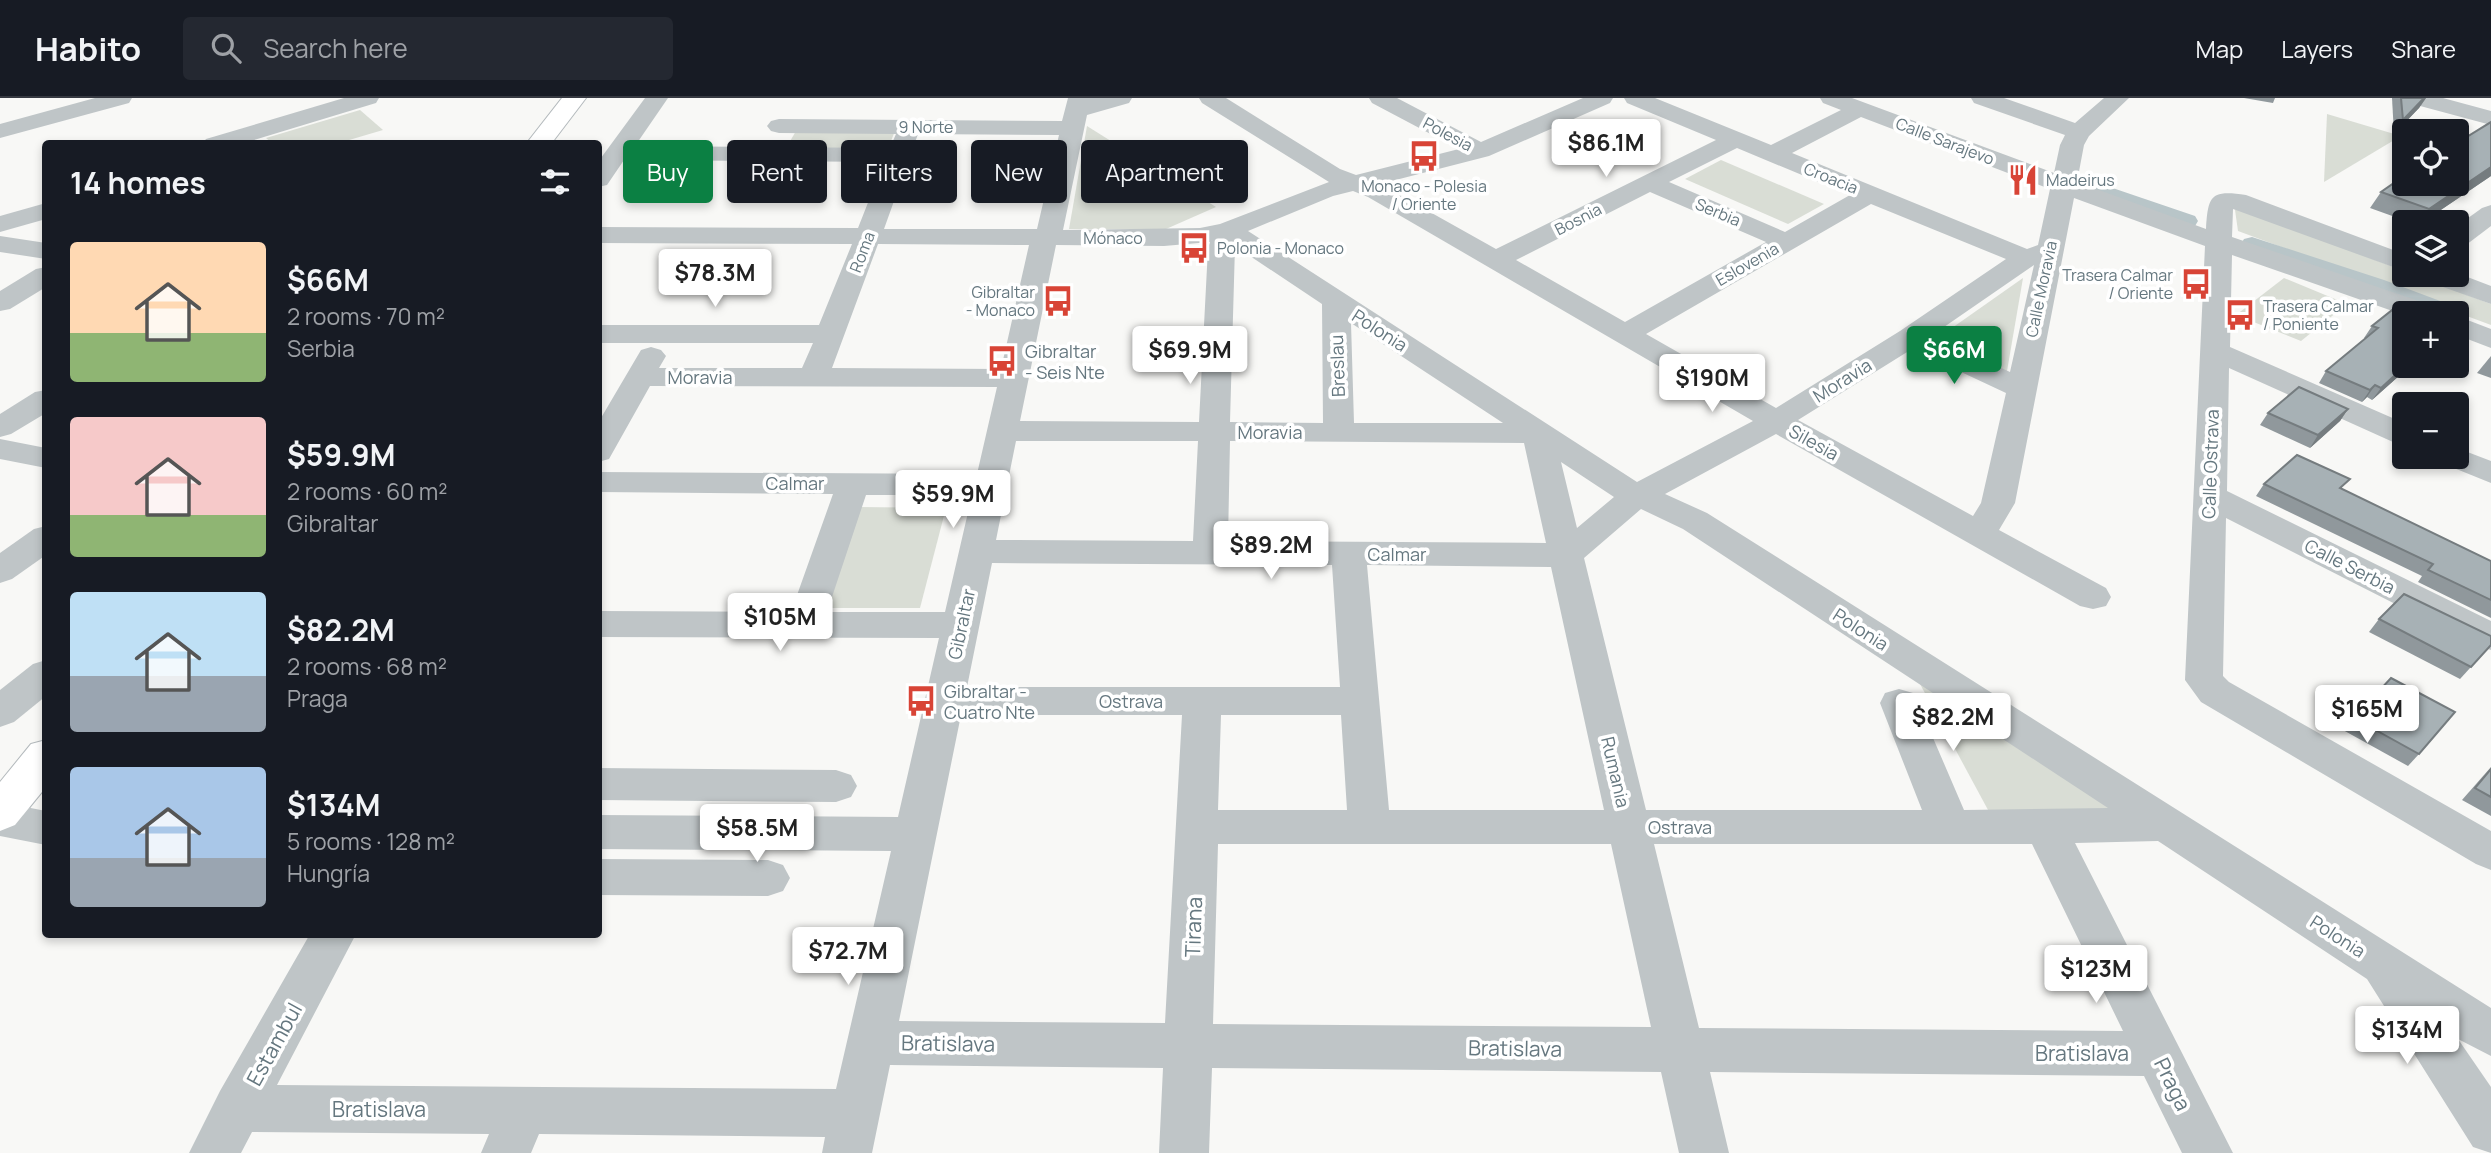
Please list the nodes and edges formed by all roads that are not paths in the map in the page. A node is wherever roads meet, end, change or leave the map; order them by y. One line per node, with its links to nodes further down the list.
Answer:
1 (121, 98): 19 (street)
2 (368, 98): 22 (street)
3 (574, 98): 23 (main road)
4 (657, 98): 28 (street)
5 (1121, 98): 17 (street, 9 Norte)
6 (1210, 98): 33 (street, Silesia)
7 (1380, 98): 27 (street, Polesia)
8 (1602, 98): 27 (street, Mónaco)
9 (1635, 98): 21 (street, Croacia)
10 (1831, 98): 15 (street, Calle Sarajevo)
11 (1982, 98): 20 (street)
12 (2417, 98): 18 (street)
13 (2448, 98): 16 (street)
14 (2107, 100): 20 (street, Calle Moravia)
15 (1868, 103): 30 (street); 31 (street, Calle Sarajevo)
16 (2491, 110)
17 (1076, 112): 26 (street, 9 Norte); 46 (street, Gibraltar)
18 (2491, 118)
19 (0, 131)
20 (2079, 132): 31 (street, Calle Moravia)
21 (1736, 139): 30 (street, Croacia); 34 (street, Bosnia)
22 (228, 140)
23 (541, 140)
24 (772, 140): 25 (street, 9 Norte)
25 (902, 140)
26 (923, 140)
27 (1480, 151): 33 (street, Mónaco)
28 (618, 153): 29 (street); 32 (street)
29 (727, 154)
30 (1772, 154): 35 (street, Croacia)
31 (2065, 173): 48 (street, Calle Sarajevo); 51 (street, Calle Moravia)
32 (602, 175)
33 (1354, 182): 42 (street, Mónaco); 53 (street, Silesia)
34 (1650, 183): 47 (street, Serbia); 53 (street, Bosnia)
35 (1870, 194): 47 (street, Eslovenia); 51 (street, Croacia)
36 (42, 195): 38 (street)
37 (890, 203): 45 (street, Roma)
38 (0, 207)
39 (42, 212): 41 (street)
40 (2491, 213): 43 (street)
41 (0, 224)
42 (1228, 230): 46 (street, Mónaco); 57 (street, Polonia); 77 (street)
43 (2469, 230)
44 (602, 235): 45 (street, Mónaco)
45 (878, 237): 46 (street, Mónaco); 63 (street, Roma); 69 (street, Roma)
46 (1044, 238): 70 (street, Gibraltar)
47 (1787, 242): 64 (street, Eslovenia)
48 (2217, 242): 52 (street); 58 (street, Calle Sarajevo); 67 (street, Calle Ostrava)
49 (0, 244): 50 (street)
50 (42, 250)
51 (2037, 254): 65 (street, Moravia); 71 (street, Calle Moravia)
52 (2392, 259)
53 (1496, 260): 64 (street, Silesia)
54 (42, 277): 59 (street)
55 (2467, 287): 56 (street)
56 (2491, 296)
57 (1336, 300): 78 (street, Breslau); 79 (street, Polonia)
58 (2394, 301)
59 (0, 303)
60 (2469, 330): 66 (street)
61 (602, 334): 62 (street)
62 (663, 334): 63 (street); 68 (street)
63 (831, 334): 69 (street, Roma)
64 (1625, 334): 73 (street, Silesia)
65 (1910, 337): 71 (street); 73 (street, Moravia)
66 (2491, 339)
67 (2213, 350): 75 (street); 89 (street, Calle Ostrava)
68 (639, 377): 69 (street, Moravia); 80 (street)
69 (825, 377): 70 (street, Moravia)
70 (1014, 378): 76 (street, Gibraltar)
71 (2020, 388): 90 (street, Calle Moravia)
72 (42, 401): 74 (street)
73 (1776, 421): 88 (street, Moravia); 90 (street, Silesia)
74 (0, 427)
75 (2392, 430)
76 (1002, 431): 77 (street, Moravia); 87 (street, Gibraltar)
77 (1214, 431): 78 (street, Moravia); 93 (street)
78 (1339, 432): 79 (street, Moravia)
79 (1538, 433): 88 (street, Polonia); 95 (street, Rumania)
80 (602, 445)
81 (0, 449): 82 (street)
82 (42, 456)
83 (2469, 463): 84 (street)
84 (2491, 473)
85 (602, 482): 86 (street, Calmar)
86 (853, 484): 87 (street, Calmar); 99 (street)
87 (991, 485): 92 (street, Gibraltar)
88 (1636, 496): 95 (street, Moravia); 113 (street, Polonia)
89 (2209, 496): 101 (street, Calle Serbia); 122 (street, Calle Ostrava)
90 (1976, 532): 97 (street, Silesia)
91 (42, 540): 96 (street)
92 (976, 551): 93 (street, Calmar); 100 (street, Gibraltar)
93 (1210, 553): 94 (street, Calmar)
94 (1349, 554): 95 (street, Calmar); 105 (street)
95 (1566, 555): 117 (street, Rumania)
96 (0, 571)
97 (2093, 597)
98 (602, 624): 99 (street)
99 (805, 624): 100 (street)
100 (961, 625): 103 (street, Gibraltar)
101 (2491, 636)
102 (42, 677): 107 (street)
103 (944, 701): 104 (street, Ostrava); 120 (street, Gibraltar)
104 (1202, 701): 105 (street, Ostrava); 115 (street, Tirana)
105 (1360, 701): 116 (street)
106 (1899, 703): 118 (street)
107 (0, 712)
108 (42, 762): 111 (main road)
109 (615, 784): 110 (street); 121 (street)
110 (836, 786)
111 (0, 813)
112 (0, 819): 114 (street)
113 (2162, 824): 119 (street, Ostrava); 126 (street, Polonia)
114 (42, 827)
115 (1198, 827): 116 (street, Ostrava); 129 (street, Tirana)
116 (1369, 827): 117 (street, Ostrava)
117 (1629, 827): 118 (street, Ostrava); 130 (street, Rumania)
118 (1950, 827): 119 (street, Ostrava)
119 (2045, 827): 131 (street, Praga)
120 (915, 834): 121 (street); 128 (street, Gibraltar)
121 (603, 842)
122 (2491, 852)
123 (602, 877): 124 (street)
124 (768, 878)
125 (332, 938): 132 (street, Estambul)
126 (2381, 963): 127 (street, Polonia); 133 (street)
127 (2491, 1034)
128 (871, 1043): 129 (street, Bratislava); 135 (street, Gibraltar)
129 (1188, 1046): 130 (street, Bratislava); 137 (street, Tirana)
130 (1680, 1050): 131 (street, Bratislava); 138 (street, Rumania)
131 (2158, 1054): 139 (street, Praga)
132 (238, 1108): 134 (street, Bratislava); 136 (street, Estambul)
133 (2491, 1130)
134 (514, 1132): 135 (street, Bratislava)
135 (851, 1133)
136 (214, 1153)
137 (1184, 1153)
138 (1704, 1153)
139 (2208, 1153)

